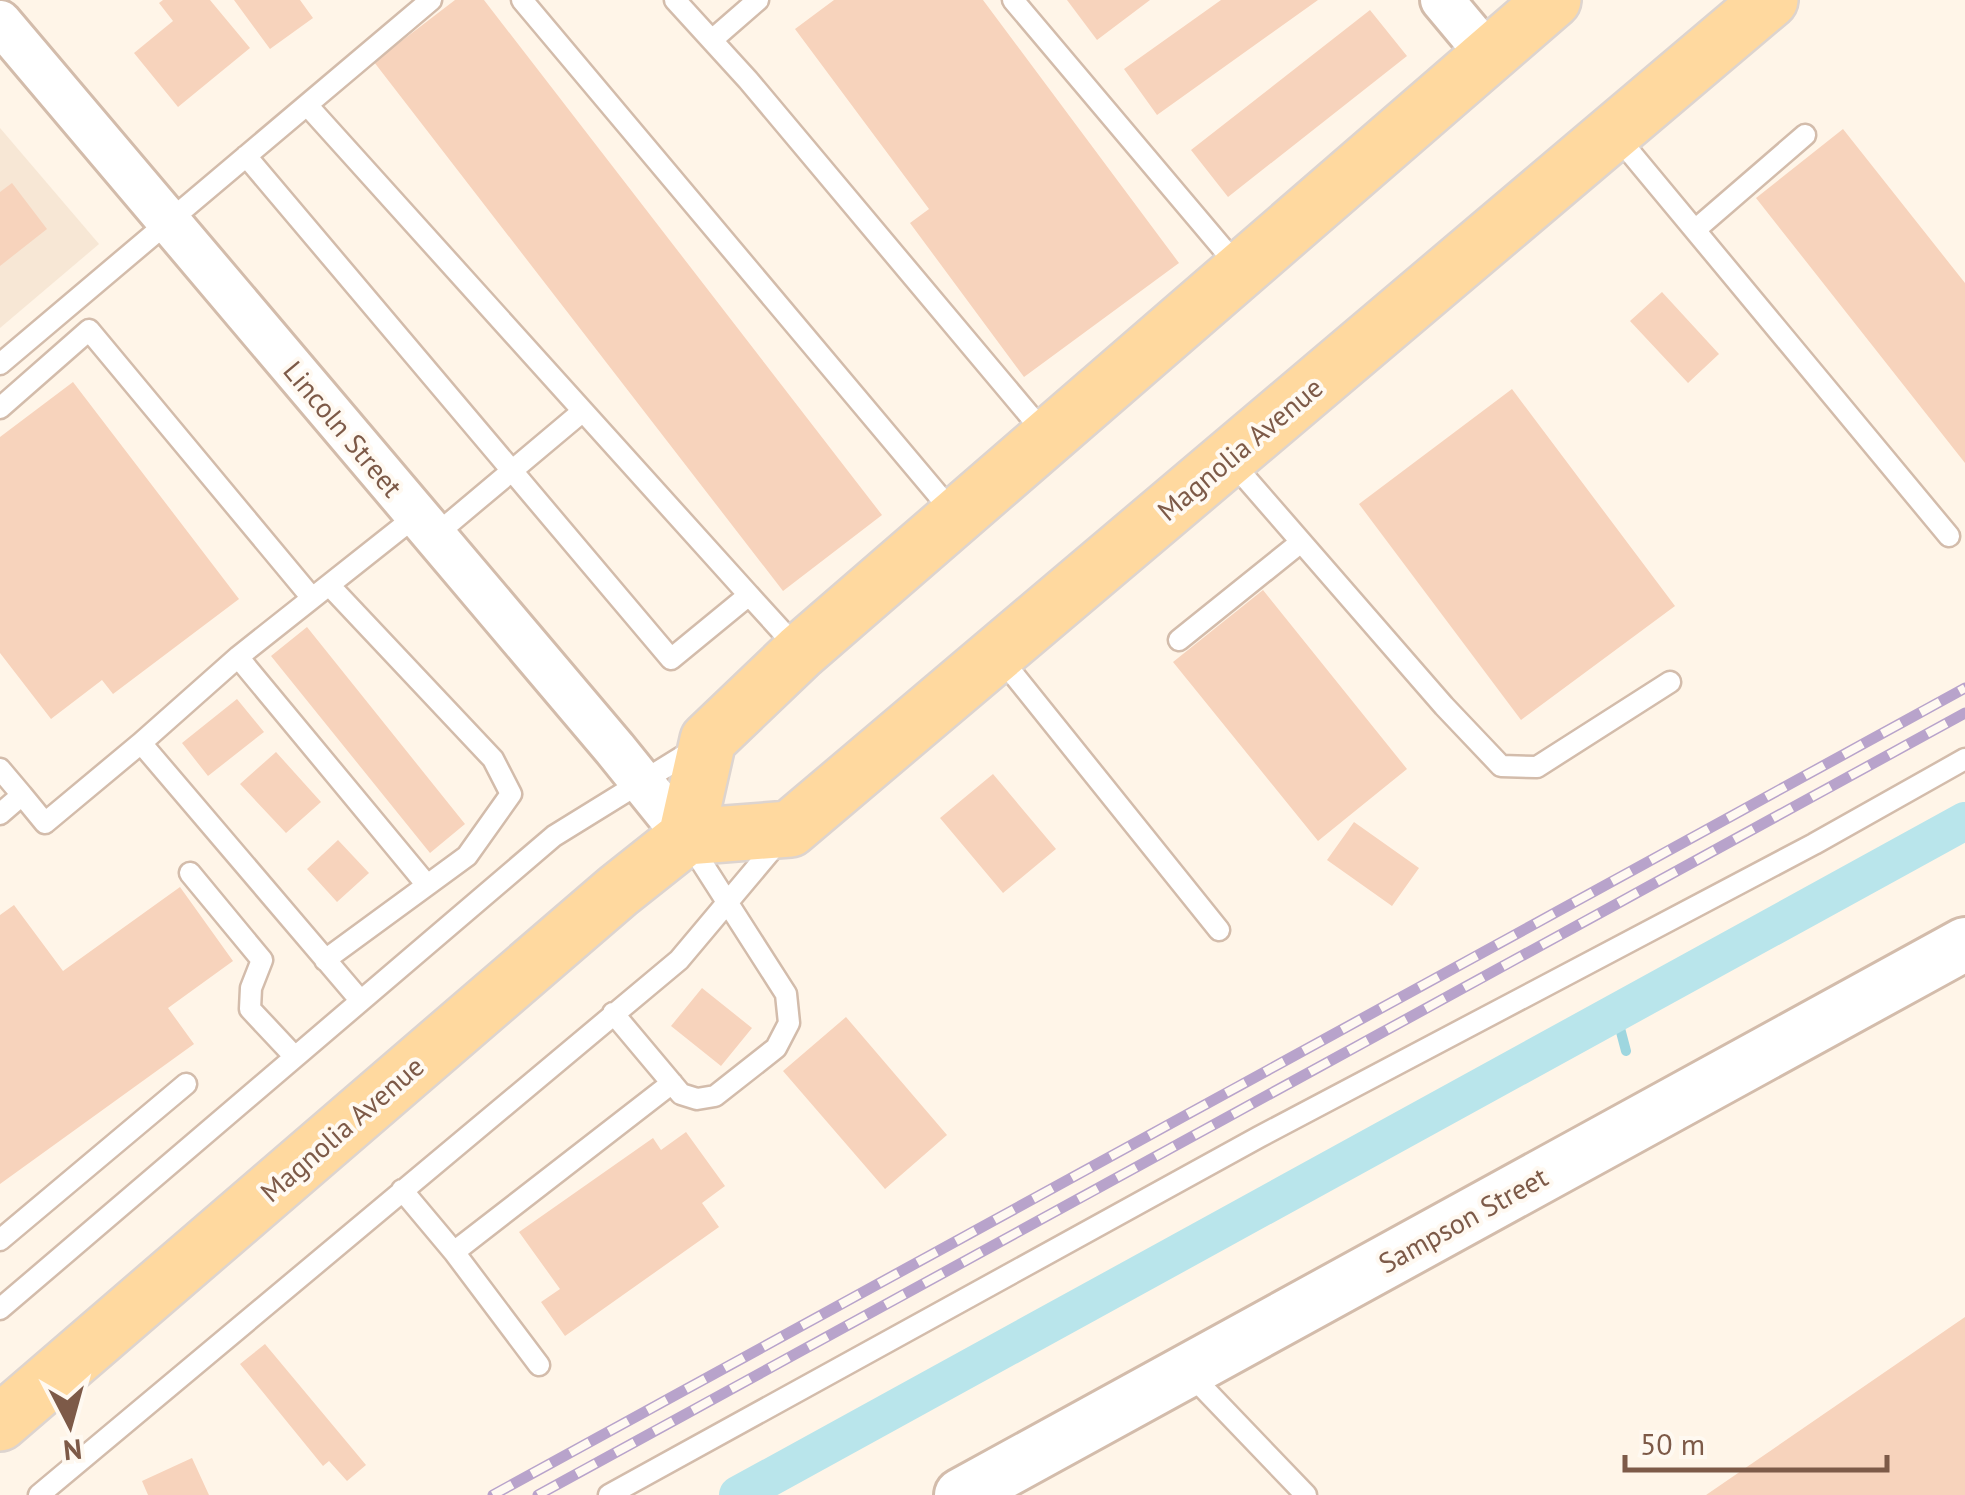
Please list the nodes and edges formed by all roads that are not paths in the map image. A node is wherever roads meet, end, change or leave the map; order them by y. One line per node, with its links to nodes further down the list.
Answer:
1 (431, 0): 12 (lane)
2 (522, 0): 25 (lane)
3 (675, 0): 10 (lane)
4 (758, 0): 10 (lane)
5 (1013, 0): 18 (lane)
6 (1442, 0): 11 (street)
7 (1554, 0): 11 (main road)
8 (1770, 0): 13 (main road, Magnolia Avenue)
9 (8, 18): 16 (street, Lincoln Street)
10 (712, 40): 22 (lane)
11 (1488, 55): 18 (main road)
12 (307, 105): 15 (lane); 21 (lane)
13 (1614, 132): 17 (lane); 23 (main road, Magnolia Avenue)
14 (1805, 136): 17 (lane)
15 (246, 156): 16 (lane); 24 (lane)
16 (169, 222): 19 (lane); 26 (street, Lincoln Street)
17 (1694, 230): 27 (lane)
18 (1241, 270): 22 (main road)
19 (0, 364)
20 (0, 408): 31 (lane)
21 (583, 412): 24 (lane); 30 (lane)
22 (1047, 437): 25 (main road)
23 (1228, 458): 28 (lane); 34 (main road, Magnolia Avenue)
24 (512, 471): 26 (lane); 30 (lane)
25 (956, 517): 33 (main road)
26 (425, 526): 29 (lane); 41 (street, Lincoln Street)
27 (1950, 536)
28 (1301, 542): 32 (lane); 36 (lane)
29 (330, 584): 31 (lane); 47 (lane)
30 (749, 595): 33 (lane)
31 (312, 598): 35 (lane)
32 (1179, 640)
33 (800, 652): 37 (main road)
34 (997, 654): 44 (main road, Magnolia Avenue); 49 (lane)
35 (238, 657): 38 (lane); 47 (lane)
36 (1670, 682)
37 (708, 740): 41 (lane); 45 (main road)
38 (140, 743): 42 (lane); 51 (lane)
39 (1965, 758): 65 (lane)
40 (0, 769): 42 (lane)
41 (642, 782): 45 (street, Lincoln Street); 52 (lane)
42 (22, 795): 43 (lane)
43 (0, 814)
44 (790, 829): 45 (main road); 48 (lane)
45 (686, 837): 48 (lane); 63 (main road, Magnolia Avenue)
46 (190, 872): 54 (lane)
47 (427, 884): 51 (lane)
48 (726, 900): 53 (lane); 55 (lane)
49 (1219, 930)
50 (1965, 944): 62 (street, Sampson Street)
51 (326, 960): 52 (lane)
52 (360, 1000): 54 (lane)
53 (613, 1012): 55 (lane); 57 (lane)
54 (294, 1057): 60 (lane)
55 (672, 1083): 59 (lane)
56 (186, 1084): 58 (lane)
57 (402, 1190): 59 (lane); 64 (lane)
58 (0, 1240)
59 (454, 1252): 61 (lane)
60 (0, 1308)
61 (540, 1365)
62 (1188, 1372): 66 (street, Sampson Street); 67 (lane)
63 (0, 1423)
64 (39, 1495)
65 (608, 1495)
66 (961, 1495)
67 (1306, 1495)

